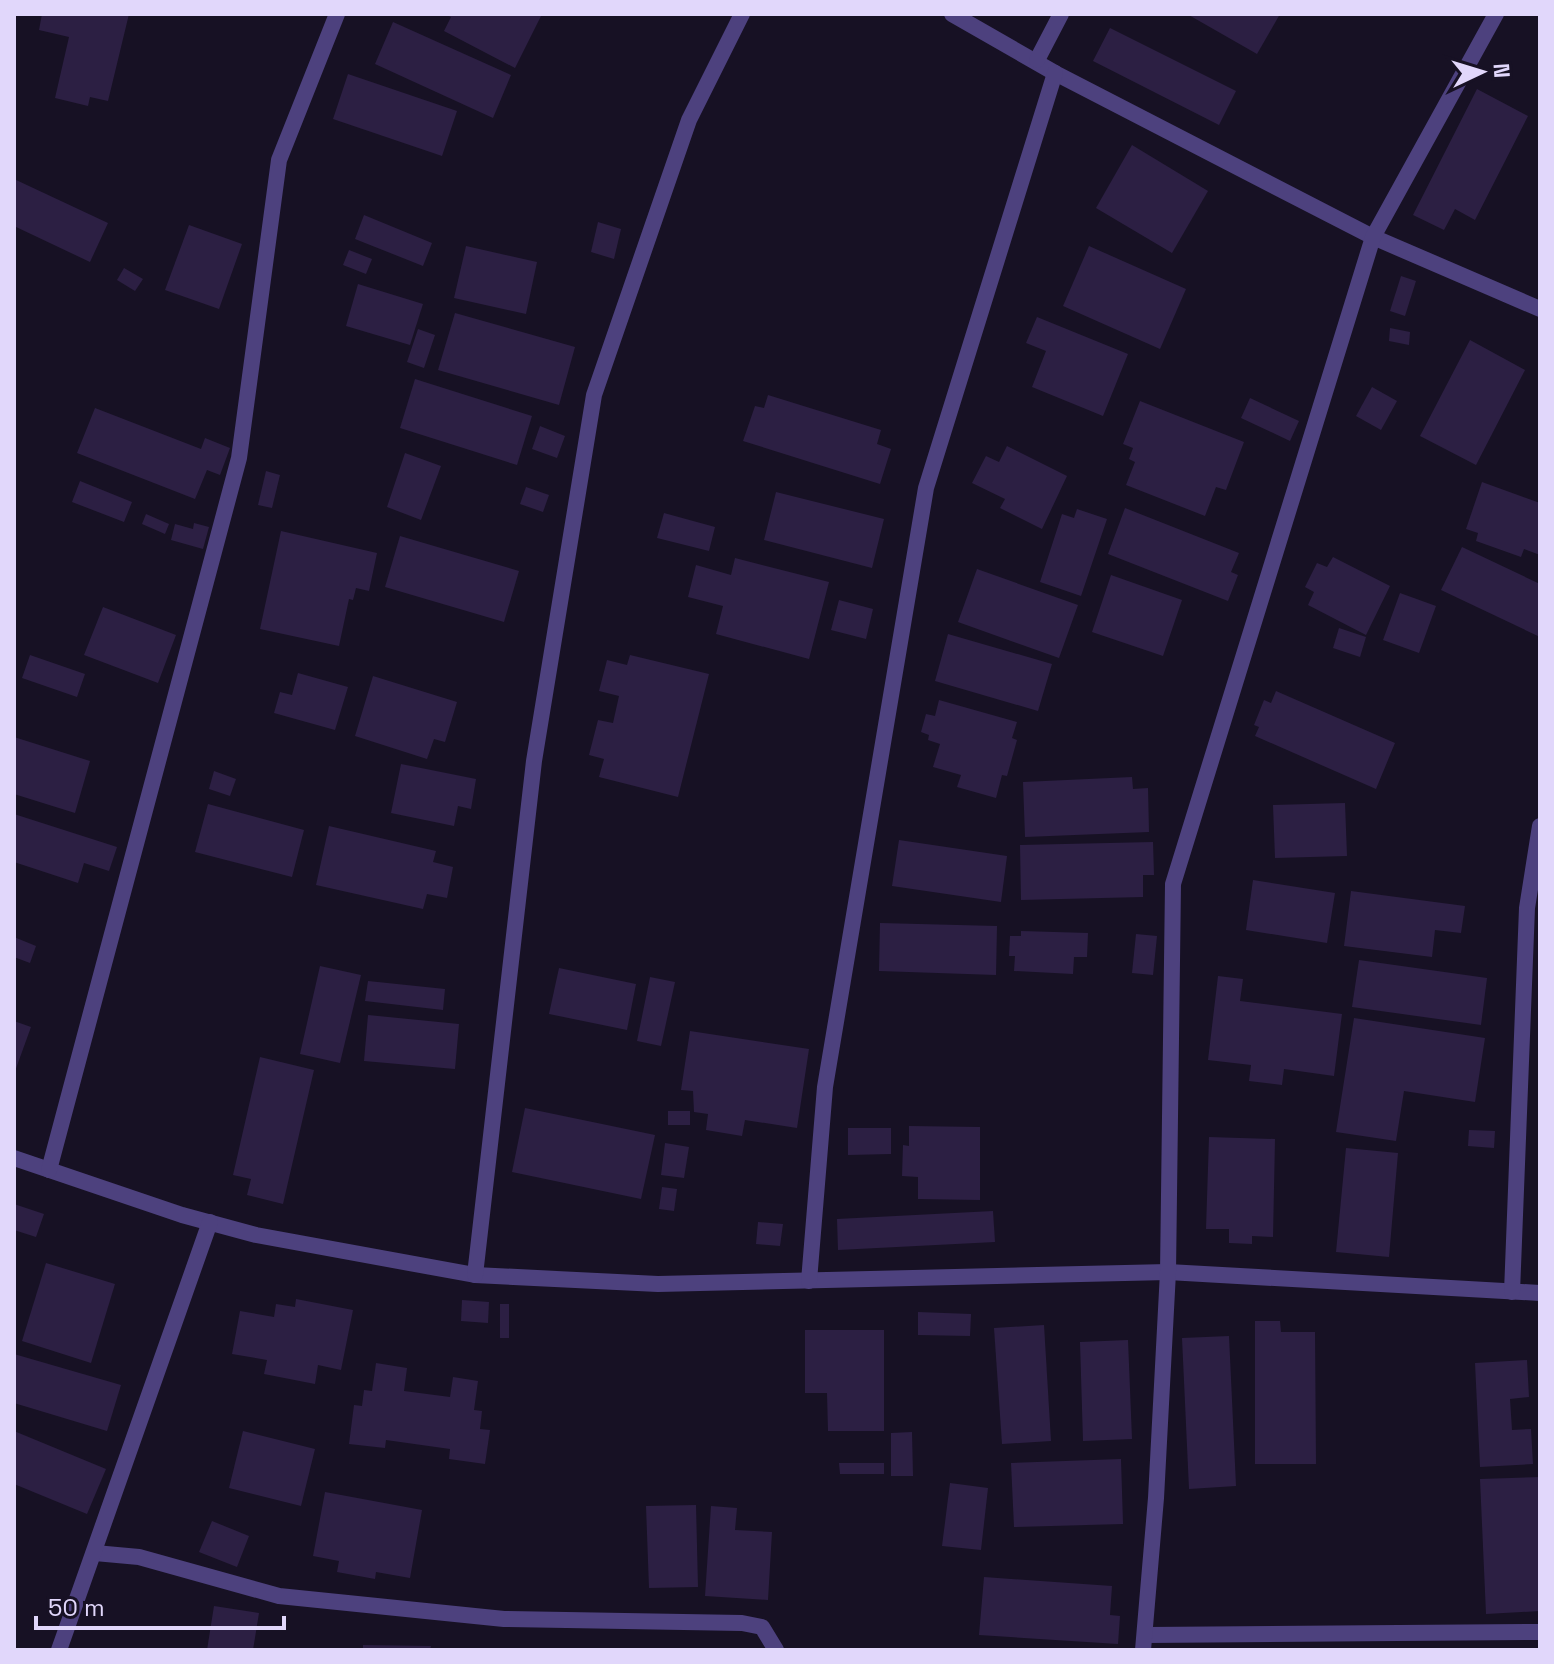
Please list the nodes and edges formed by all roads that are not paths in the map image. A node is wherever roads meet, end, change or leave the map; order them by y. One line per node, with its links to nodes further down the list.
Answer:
1 (337, 14): 12 (street)
2 (742, 14): 15 (street)
3 (952, 14): 6 (street)
4 (1061, 14): 6 (street)
5 (1496, 14): 8 (street)
6 (1037, 60): 7 (street)
7 (1055, 73): 8 (street); 16 (street)
8 (1373, 237): 9 (street); 14 (street)
9 (1540, 309)
10 (1540, 826): 17 (street)
11 (14, 1158): 12 (street)
12 (49, 1170): 13 (street)
13 (210, 1222): 15 (street); 19 (street)
14 (1168, 1272): 16 (street); 17 (street); 21 (street)
15 (475, 1275): 16 (street)
16 (809, 1281)
17 (1512, 1292): 18 (street)
18 (1540, 1293)
19 (95, 1553): 22 (street); 23 (street)
20 (1540, 1632): 21 (street)
21 (1145, 1642)
22 (59, 1650)
23 (776, 1650)

